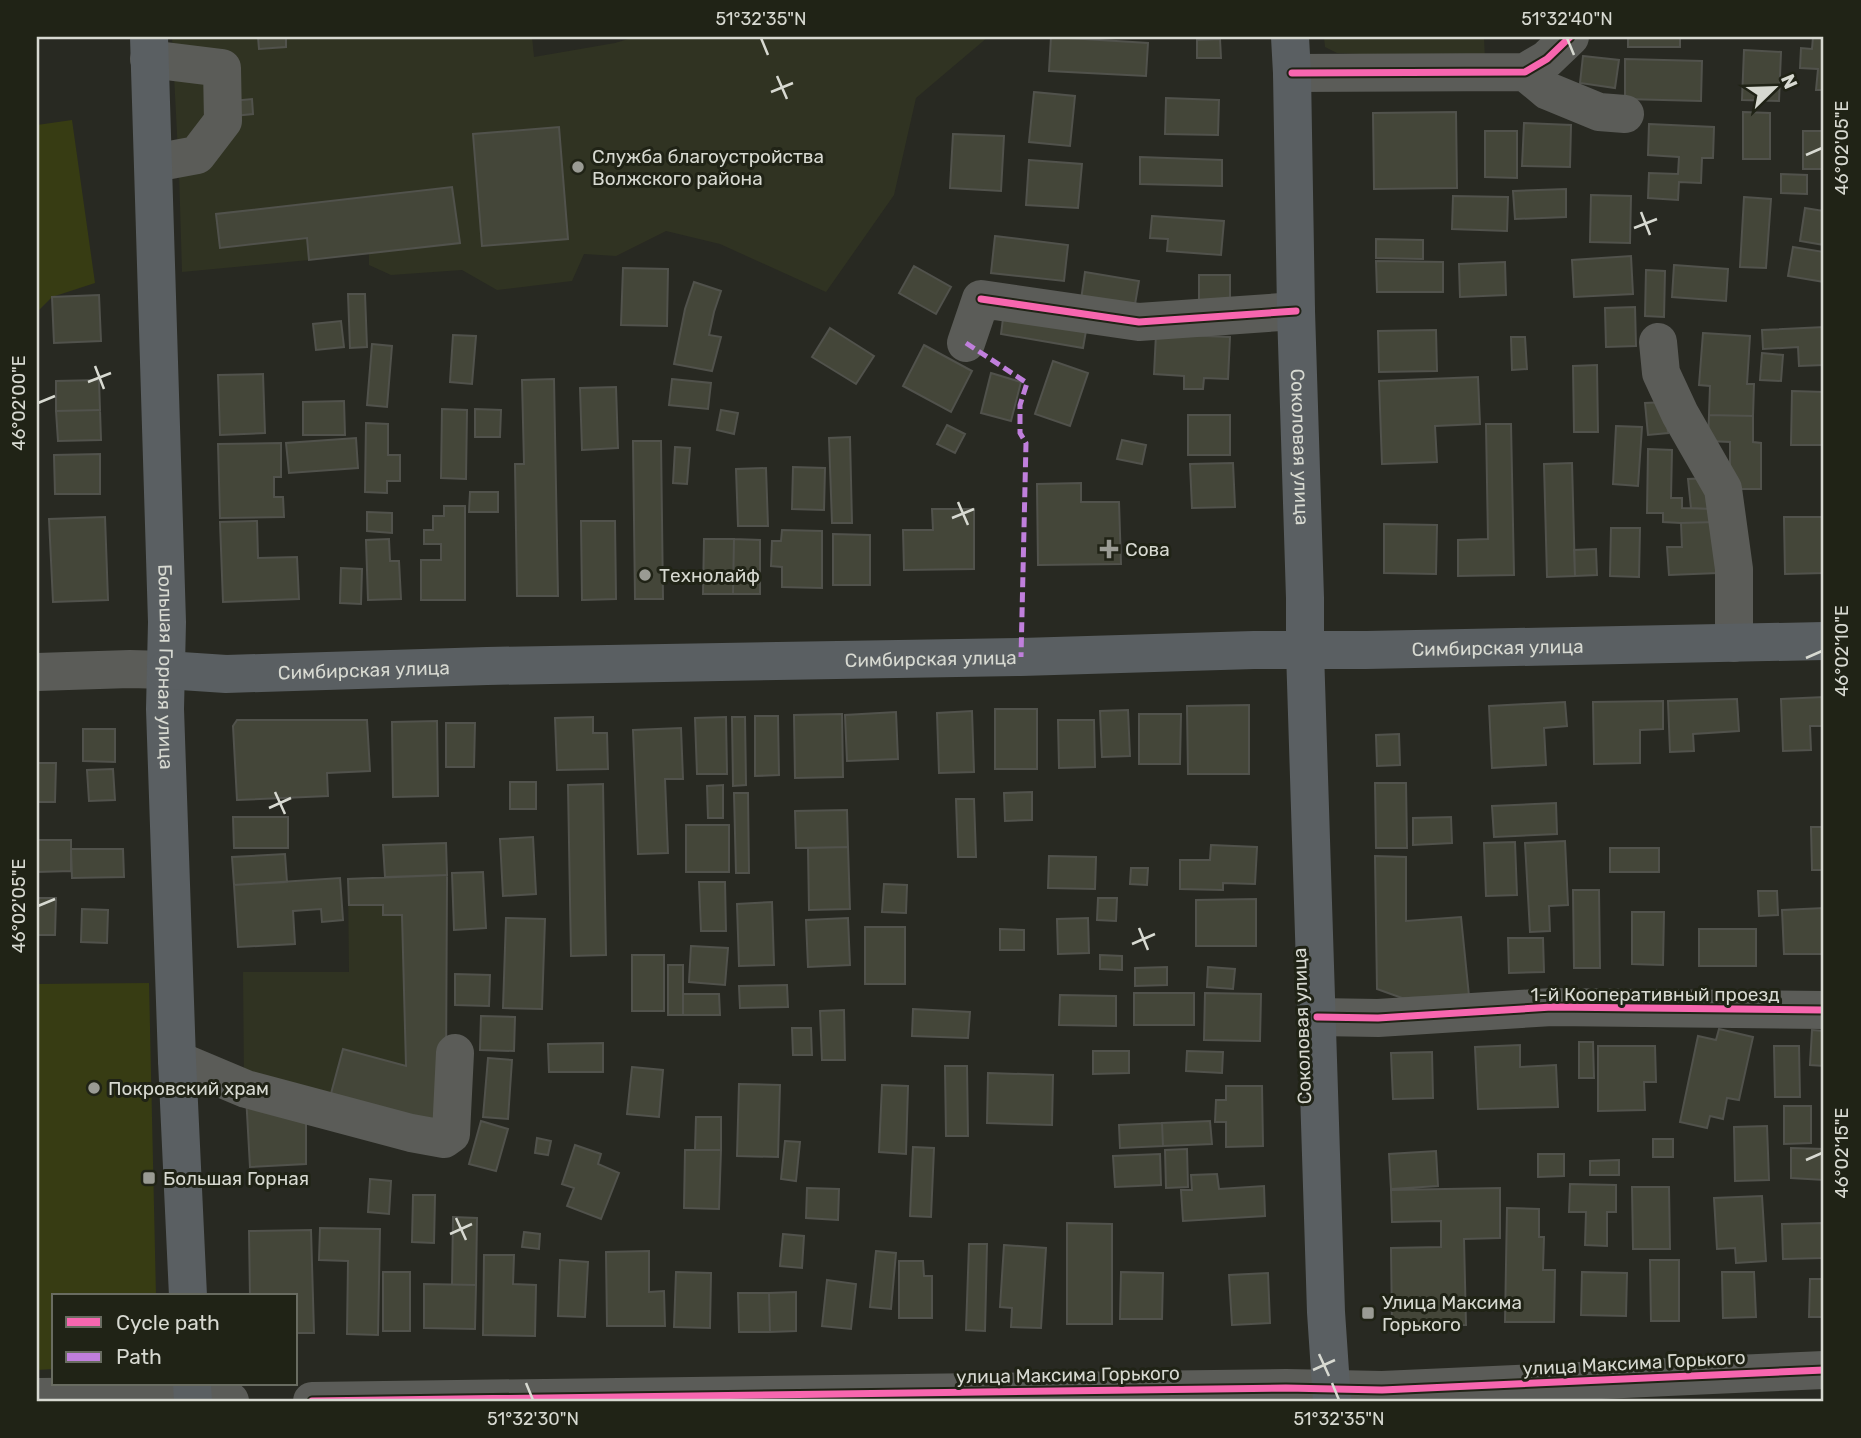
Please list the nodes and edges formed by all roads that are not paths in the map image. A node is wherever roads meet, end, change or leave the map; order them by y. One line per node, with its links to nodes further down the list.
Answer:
1 (1570, 37): 4 (street)
2 (149, 48): 6 (main road, Большая Горная улица); 6 (street)
3 (1291, 55): 4 (street); 7 (main road, Соколовая улица)
4 (1525, 72): 5 (street)
5 (1625, 114)
6 (153, 163): 13 (main road, Большая Горная улица)
7 (1296, 311): 9 (street); 12 (main road, Соколовая улица)
8 (1658, 342): 11 (street)
9 (966, 343)
10 (1824, 641): 11 (main road, Симбирская улица)
11 (1734, 643): 12 (main road, Симбирская улица)
12 (1305, 651): 13 (main road, Симбирская улица); 16 (main road, Соколовая улица)
13 (166, 670): 14 (street, Симбирская улица); 18 (main road, Большая Горная улица)
14 (37, 672)
15 (1824, 1010): 16 (street, 1-й Кооперативный проезд)
16 (1317, 1017): 21 (main road, Соколовая улица)
17 (455, 1053): 18 (street)
18 (177, 1060): 19 (main road, Большая Горная улица)
19 (188, 1294)
20 (1824, 1370): 21 (street, улица Максима Горького)
21 (1331, 1395): 24 (street, улица Максима Горького)
22 (202, 1396): 23 (street)
23 (37, 1397)
24 (312, 1401)

